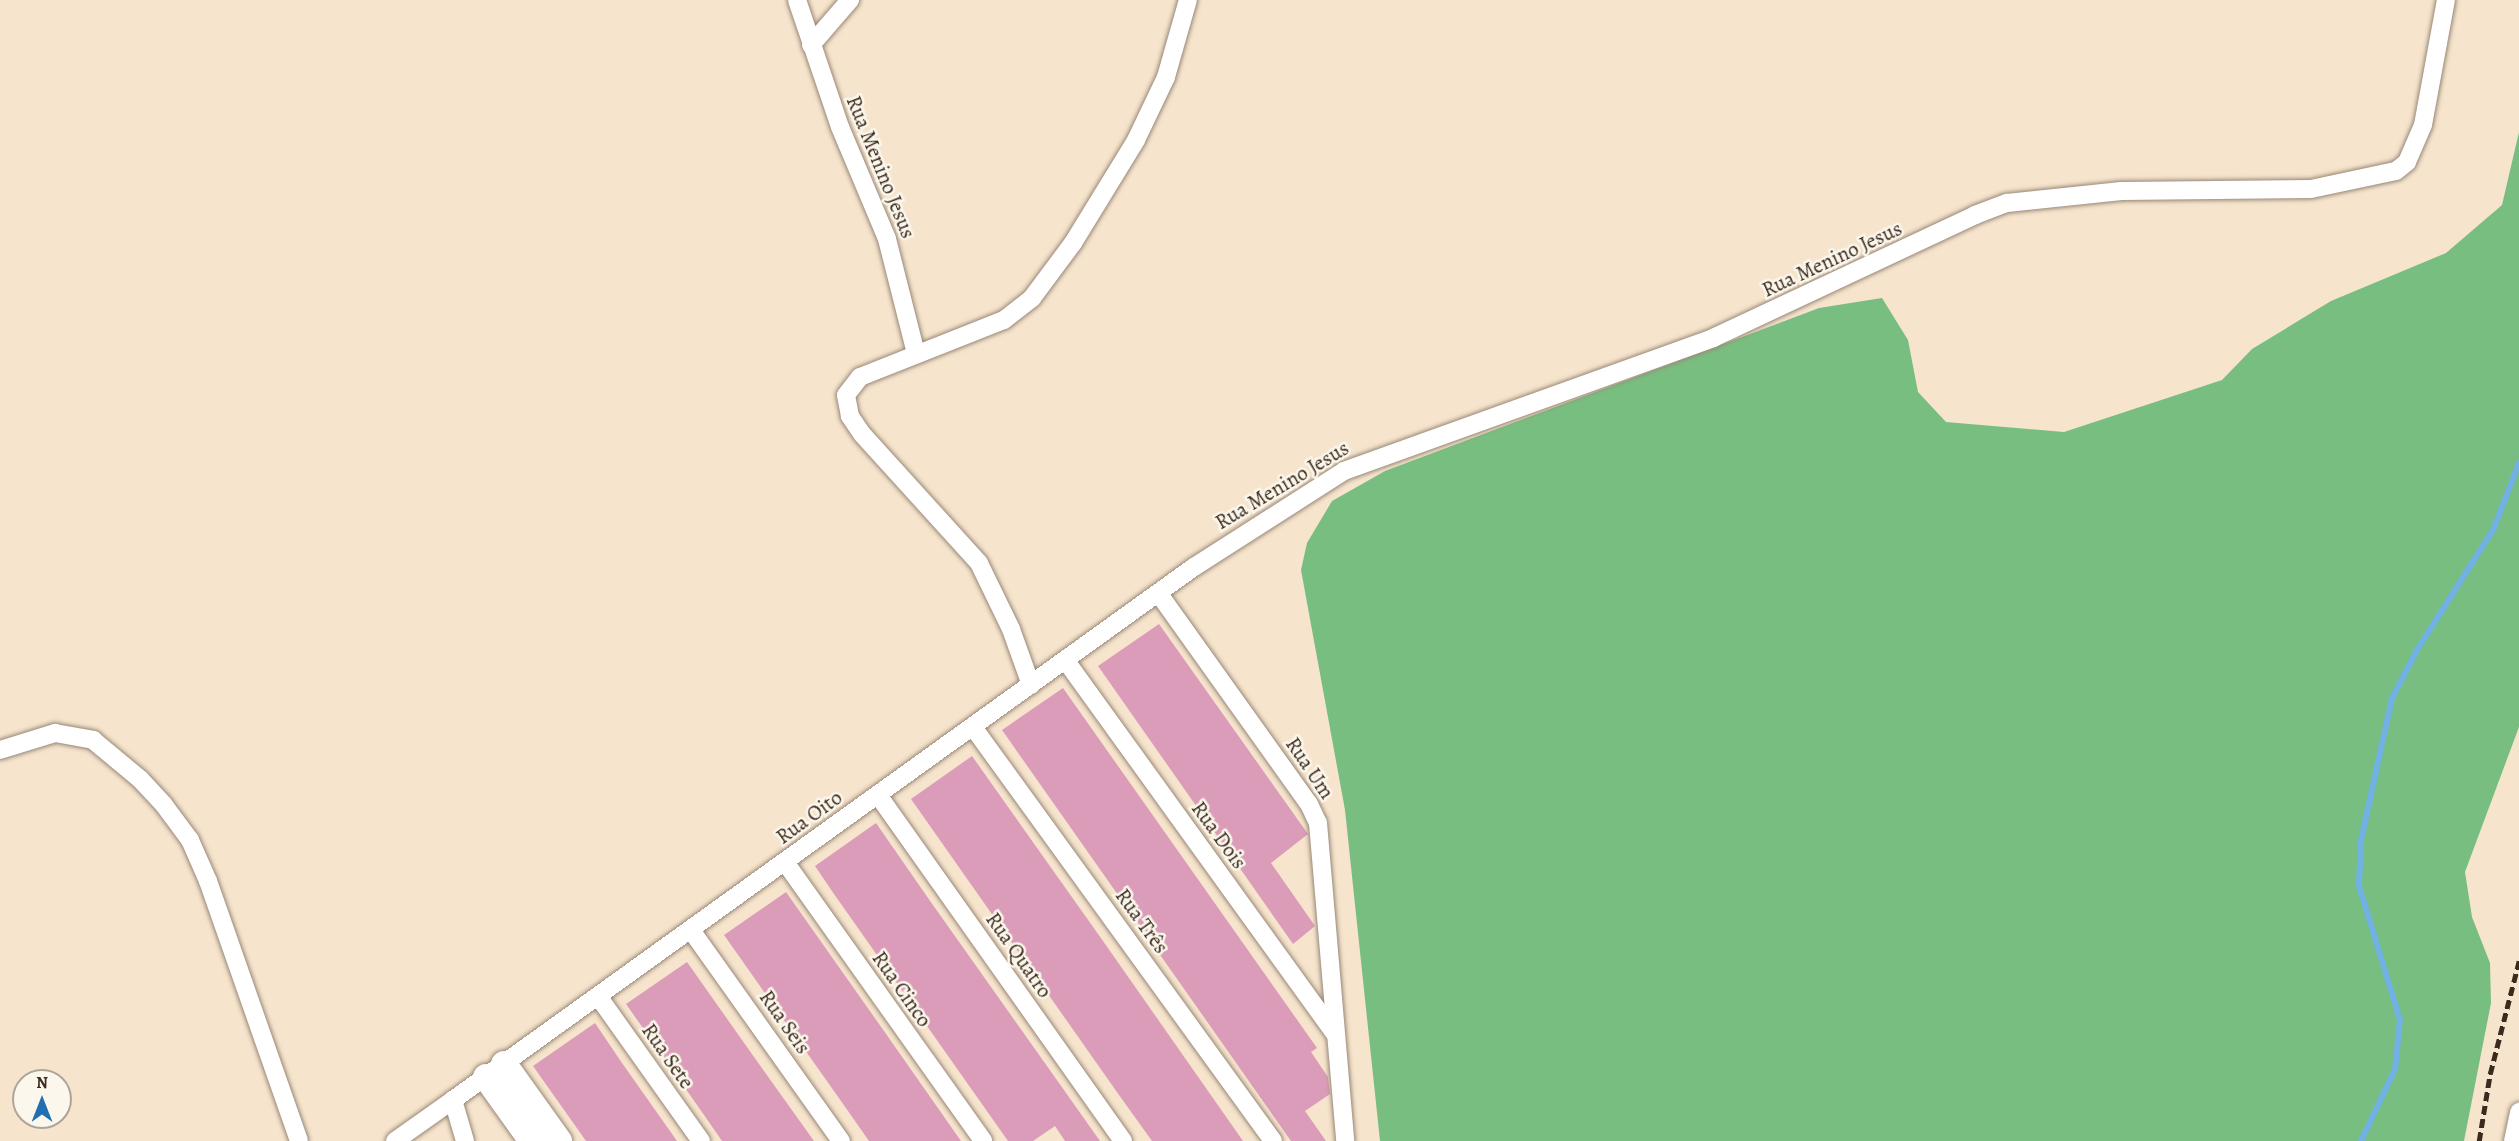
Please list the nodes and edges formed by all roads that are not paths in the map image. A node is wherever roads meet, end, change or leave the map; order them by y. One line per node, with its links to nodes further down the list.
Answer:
1 (796, 0): 5 (street, Rua Menino Jesus)
2 (850, 0): 5 (street)
3 (1188, 0): 6 (street)
4 (2446, 0): 7 (street, Rua Menino Jesus)
5 (811, 45): 6 (street, Rua Menino Jesus)
6 (916, 354): 9 (street)
7 (1159, 594): 8 (street, Rua Oito); 16 (street, Rua Um)
8 (1066, 661): 9 (street, Rua Oito); 16 (street, Rua Dois)
9 (1031, 685): 10 (street, Rua Oito)
10 (973, 727): 12 (street, Rua Oito); 29 (street, Rua Três)
11 (0, 750): 20 (street)
12 (878, 795): 13 (street, Rua Oito); 28 (street, Rua Quatro)
13 (785, 862): 14 (street, Rua Oito); 27 (street, Rua Cinco)
14 (691, 930): 15 (street, Rua Oito); 26 (street, Rua Seis)
15 (598, 996): 17 (street, Rua Oito); 25 (street, Rua Sete)
16 (1336, 1036): 30 (street, Rua Um)
17 (495, 1070): 18 (street, Rua Oito); 23 (street); 24 (street)
18 (453, 1100): 21 (street, Rua Oito); 22 (street)
19 (2519, 1112): 31 (street)
20 (299, 1141)
21 (395, 1141)
22 (465, 1141)
23 (532, 1141)
24 (560, 1141)
25 (701, 1141)
26 (841, 1141)
27 (982, 1141)
28 (1123, 1141)
29 (1274, 1141)
30 (1345, 1141)
31 (2512, 1141)

